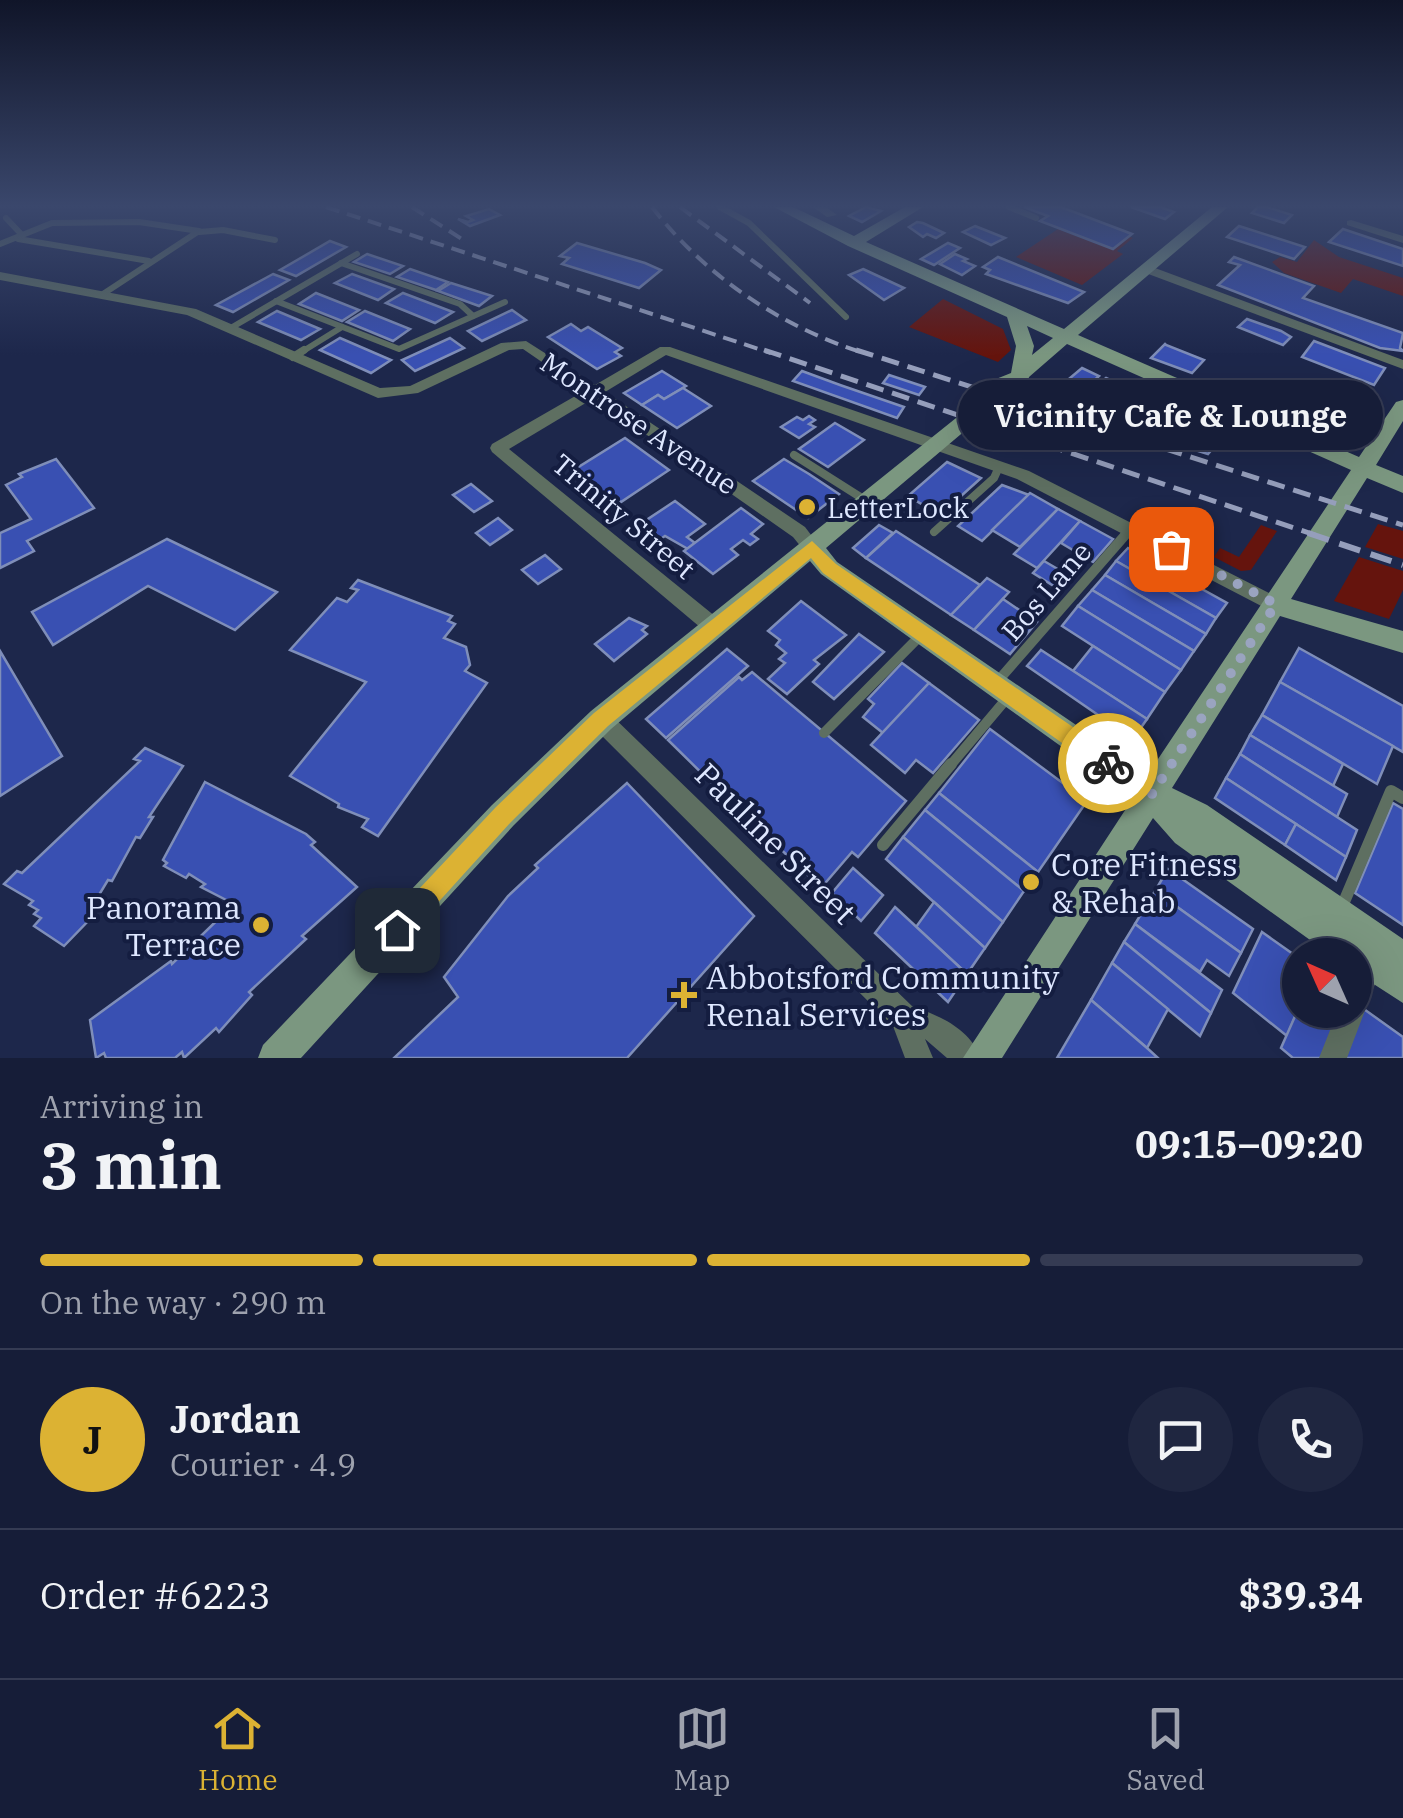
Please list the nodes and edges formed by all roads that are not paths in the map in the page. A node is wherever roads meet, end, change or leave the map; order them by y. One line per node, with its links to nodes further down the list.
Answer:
1 (124, 256): 7 (lane)
2 (157, 256): 7 (lane)
3 (353, 256): 8 (lane)
4 (783, 256): 16 (lane)
5 (883, 256): 14 (main road)
6 (1162, 256): 9 (main road)
7 (149, 261): 11 (lane)
8 (341, 264): 12 (lane); 15 (lane)
9 (1147, 269): 19 (main road); 21 (street)
10 (0, 276): 11 (street, Montrose Avenue)
11 (102, 294): 18 (street, Montrose Avenue)
12 (276, 301): 17 (lane); 18 (lane)
13 (505, 302): 15 (lane)
14 (1014, 314): 19 (main road); 22 (main road)
15 (473, 316): 17 (lane)
16 (846, 317)
17 (342, 327): 20 (lane)
18 (228, 329): 20 (street, Montrose Avenue)
19 (1066, 337): 22 (main road); 28 (main road)
20 (292, 357): 23 (street, Montrose Avenue)
21 (1403, 365)
22 (1017, 378): 25 (main road)
23 (594, 392): 25 (street); 33 (street, Montrose Avenue); 35 (street, Trinity Street)
24 (1403, 406): 28 (main road)
25 (935, 445): 27 (street); 30 (main road)
26 (794, 455): 30 (lane)
27 (999, 466): 31 (street); 32 (lane)
28 (1363, 469): 29 (main road); 34 (main road)
29 (1403, 484)
30 (868, 502): 33 (main road)
31 (1132, 528): 34 (street); 38 (lane, Bos Lane)
32 (934, 532)
33 (812, 548): 35 (main road); 36 (main road, Montrose Avenue)
34 (1276, 604): 37 (main road); 41 (main road)
35 (714, 627): 39 (main road)
36 (922, 634): 38 (main road, Montrose Avenue); 40 (lane)
37 (1403, 642)
38 (1003, 689): 41 (main road, Montrose Avenue); 43 (lane, Bos Lane)
39 (601, 720): 49 (street, Pauline Street); 51 (main road)
40 (824, 733)
41 (1152, 794): 44 (main road, Montrose Avenue); 45 (main road, Montrose Avenue); 54 (main road)
42 (1397, 794): 44 (lane)
43 (883, 845)
44 (1339, 914): 46 (main road, Montrose Avenue)
45 (1335, 938)
46 (1403, 958)
47 (1372, 964): 48 (main road, Montrose Avenue)
48 (1403, 986)
49 (903, 1017): 52 (street, Pauline Street); 53 (street, Pauline Street)
50 (1345, 1028): 55 (street)
51 (276, 1058)
52 (919, 1058)
53 (967, 1058)
54 (982, 1058)
55 (1333, 1058)

